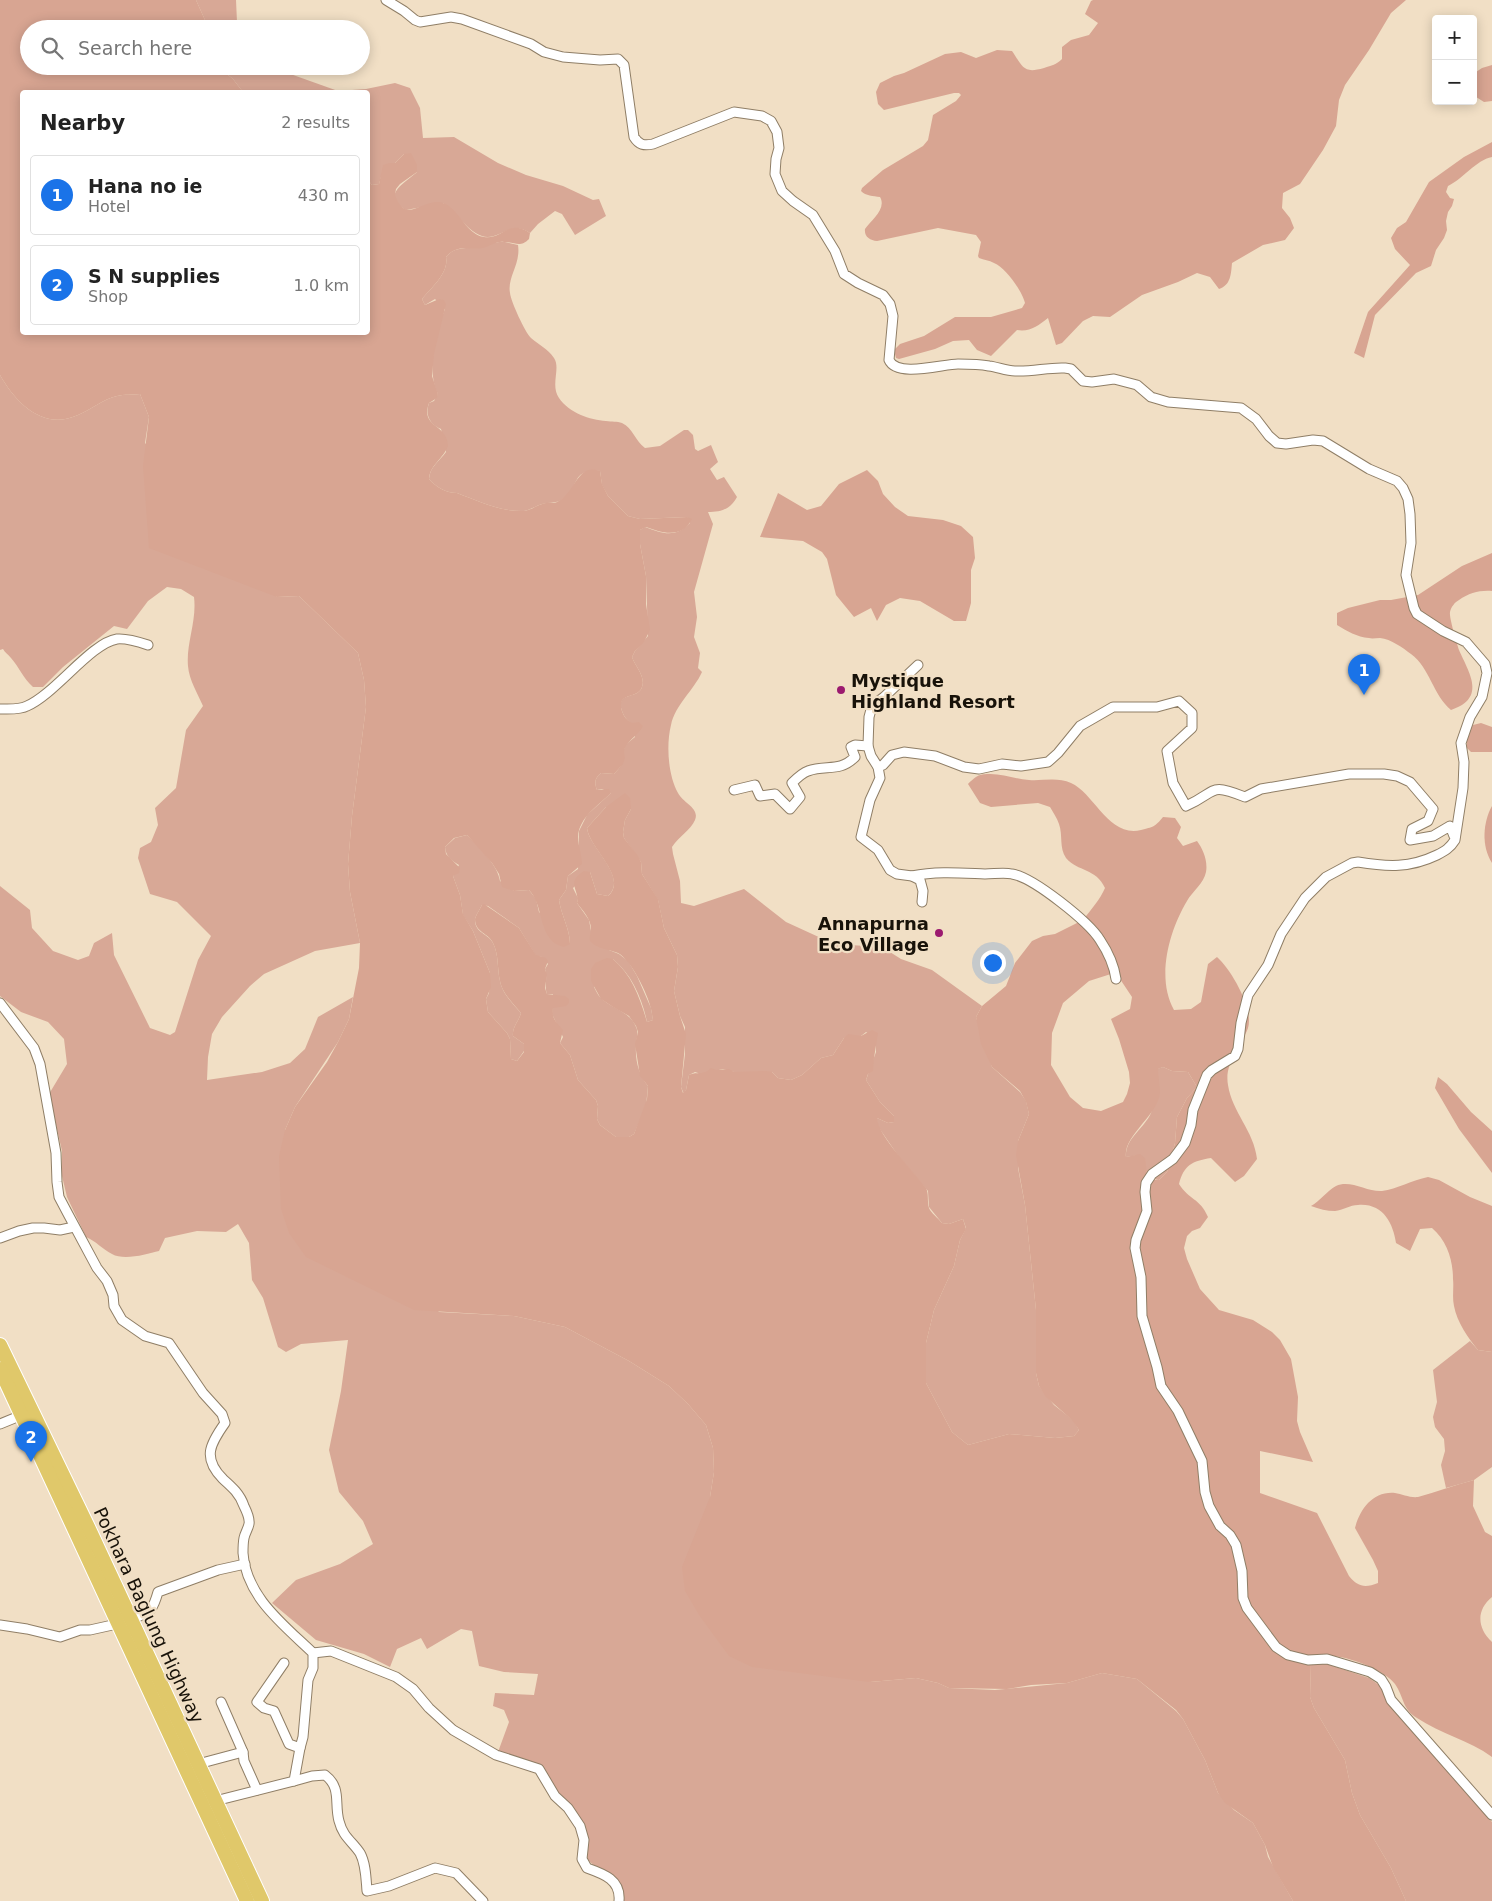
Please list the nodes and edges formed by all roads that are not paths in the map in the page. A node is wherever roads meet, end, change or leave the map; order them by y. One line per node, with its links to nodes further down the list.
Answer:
1 (386, 0): 8 (street)
2 (148, 644): 4 (street)
3 (918, 665): 5 (street)
4 (0, 709)
5 (868, 746): 6 (street); 7 (street)
6 (878, 767): 8 (street); 9 (street)
7 (734, 790)
8 (1455, 840): 31 (street)
9 (912, 876): 10 (street); 11 (street)
10 (922, 902)
11 (1116, 979)
12 (0, 1003): 13 (street)
13 (74, 1227): 14 (street); 19 (street)
14 (0, 1238)
15 (0, 1345): 20 (highway, Pokhara Baglung Highway)
16 (0, 1369): 17 (highway, Pokhara Baglung Highway)
17 (22, 1415): 18 (street); 20 (highway, Pokhara Baglung Highway)
18 (0, 1424)
19 (244, 1564): 20 (street); 22 (street)
20 (124, 1622): 21 (street); 27 (highway, Pokhara Baglung Highway); 32 (highway, Pokhara Baglung Highway)
21 (0, 1625)
22 (314, 1654): 25 (street); 35 (street)
23 (284, 1663): 25 (street)
24 (221, 1702): 26 (street)
25 (300, 1748): 28 (street)
26 (243, 1752): 27 (street); 29 (street)
27 (198, 1764): 30 (highway, Pokhara Baglung Highway)
28 (294, 1781): 29 (street); 34 (street)
29 (257, 1790): 30 (street)
30 (214, 1801): 33 (highway, Pokhara Baglung Highway)
31 (1492, 1815)
32 (246, 1901)
33 (262, 1901)
34 (483, 1901)
35 (619, 1901)

